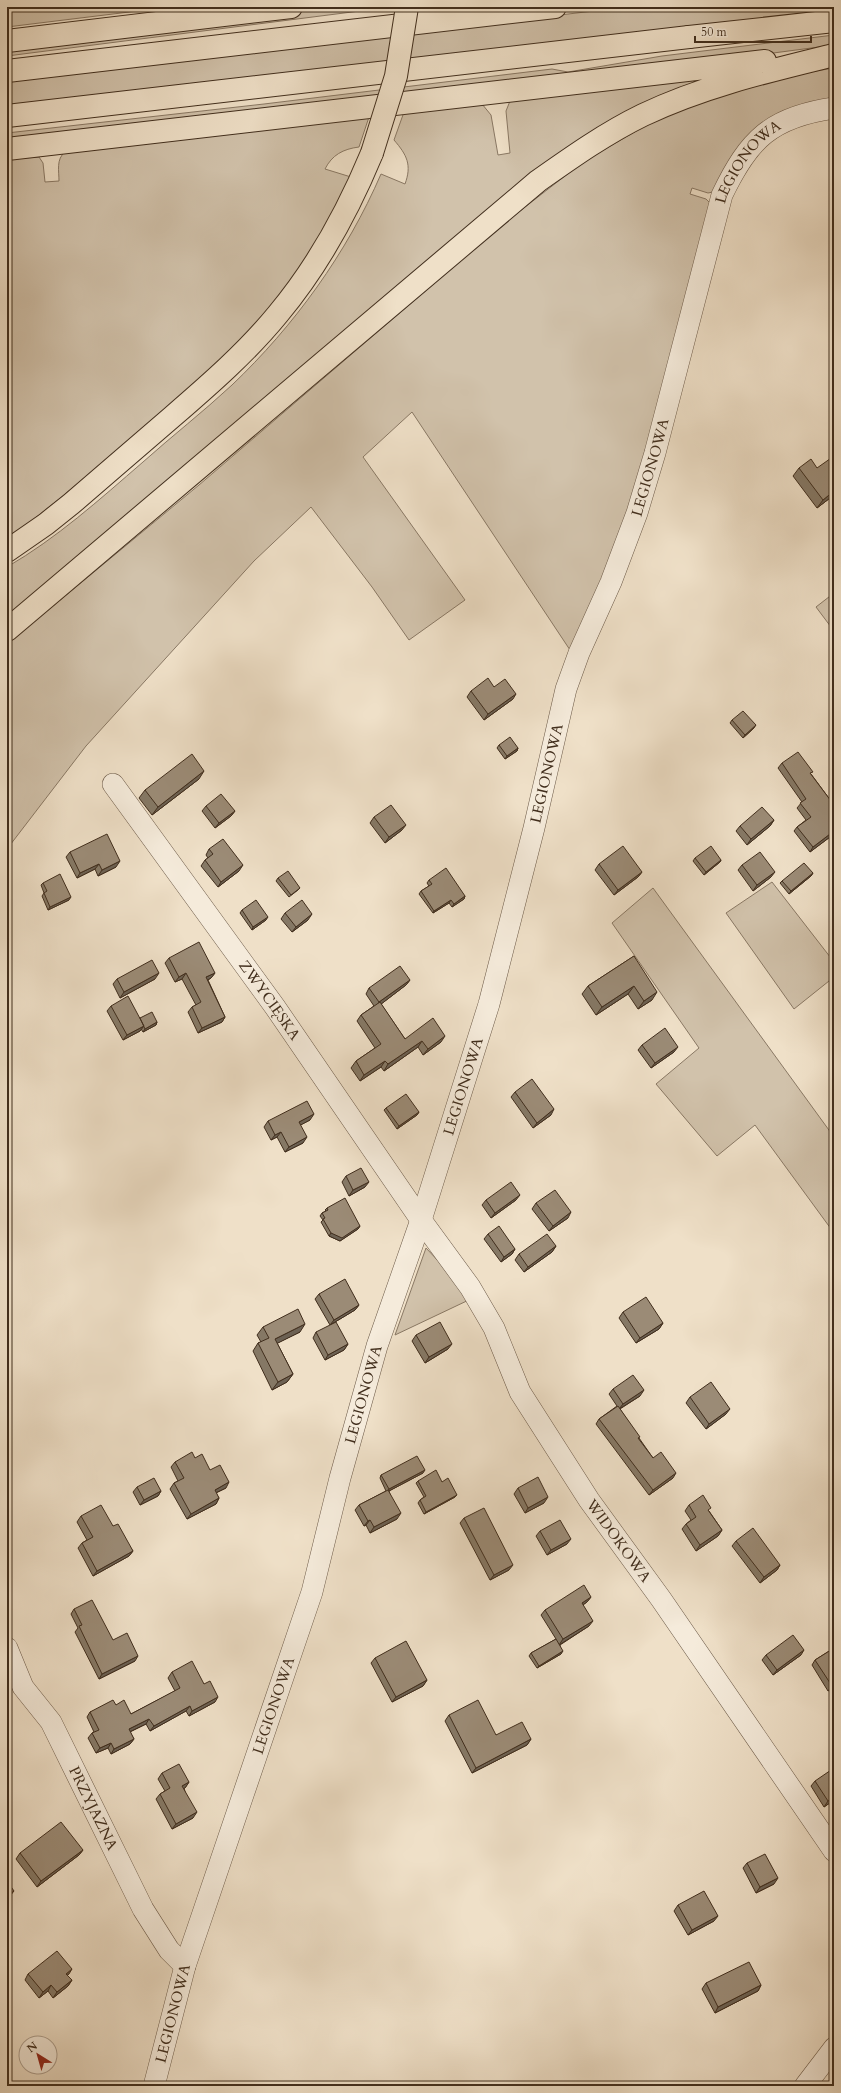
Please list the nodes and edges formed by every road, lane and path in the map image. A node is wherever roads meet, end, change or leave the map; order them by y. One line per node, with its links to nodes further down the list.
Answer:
1 (204, 7): 6 (main road)
2 (290, 7): 6 (main road)
3 (407, 7): 13 (main road, bridge)
4 (555, 7): 9 (main road)
5 (834, 21): 11 (main road)
6 (127, 27): 7 (main road)
7 (7, 41)
8 (834, 54): 12 (main road); 14 (main road)
9 (7, 71)
10 (834, 108): 16 (street, LEGIONOWA)
11 (7, 116)
12 (7, 149)
13 (7, 550)
14 (7, 630)
15 (113, 784): 16 (street, ZWYCIĘSKA)
16 (421, 1220): 18 (street, WIDOKOWA); 19 (street, LEGIONOWA)
17 (7, 1648): 19 (street, PRZYJAZNA)
18 (834, 1851)
19 (185, 1966): 21 (street, LEGIONOWA)
20 (834, 2048): 22 (street)
21 (154, 2086)
22 (805, 2086)

